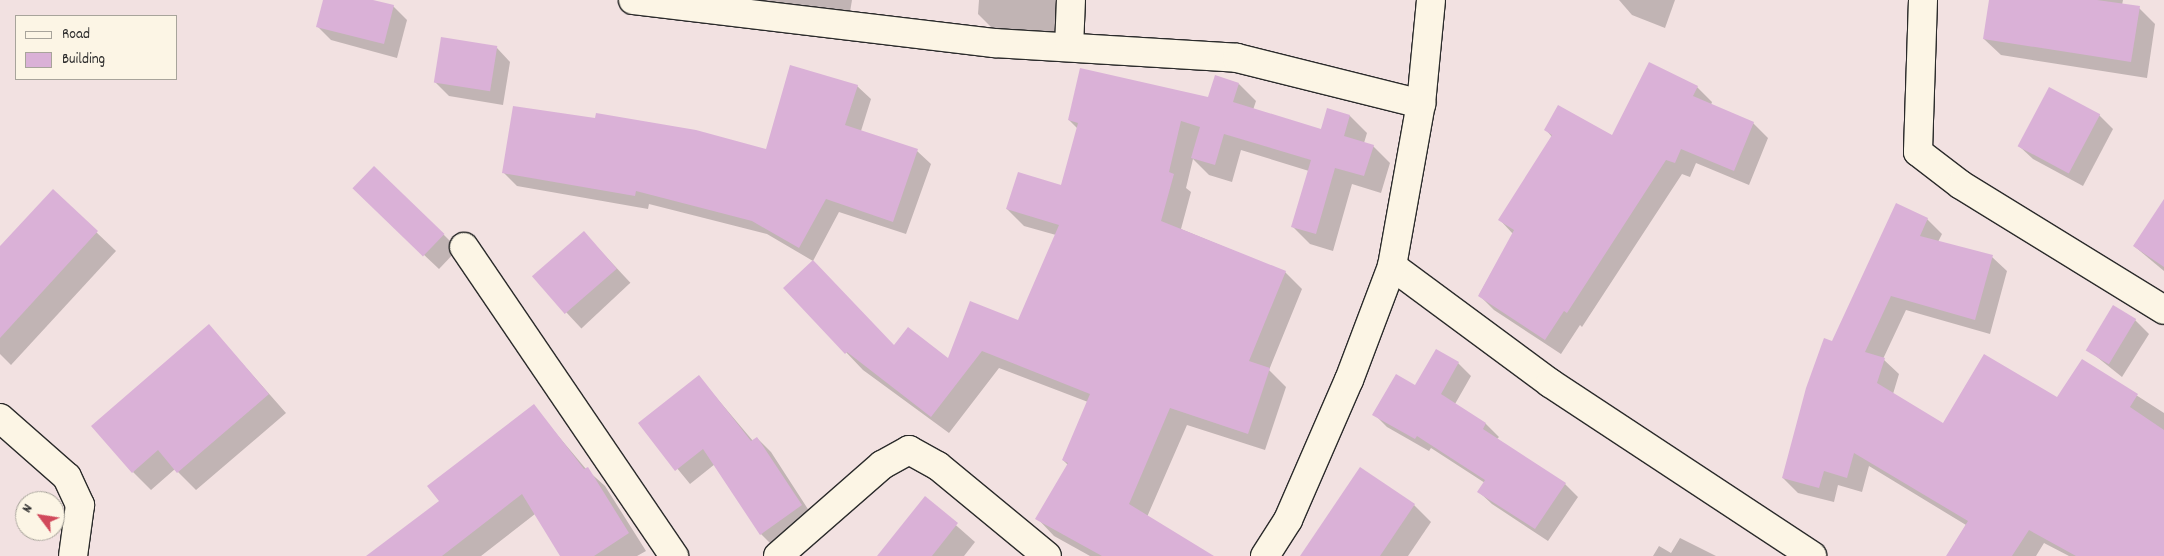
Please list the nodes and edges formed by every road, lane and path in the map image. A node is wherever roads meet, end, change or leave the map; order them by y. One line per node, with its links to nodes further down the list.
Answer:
1 (633, 0): 5 (street)
2 (1071, 0): 5 (street)
3 (1432, 0): 6 (street)
4 (1923, 0): 9 (street)
5 (1069, 48): 6 (street)
6 (1421, 104): 8 (street)
7 (464, 248): 12 (street)
8 (1392, 266): 15 (street); 16 (street)
9 (2164, 310)
10 (0, 418): 11 (street)
11 (73, 556)
12 (674, 556)
13 (778, 556): 14 (street)
14 (1047, 556)
15 (1265, 556)
16 (1812, 556)

